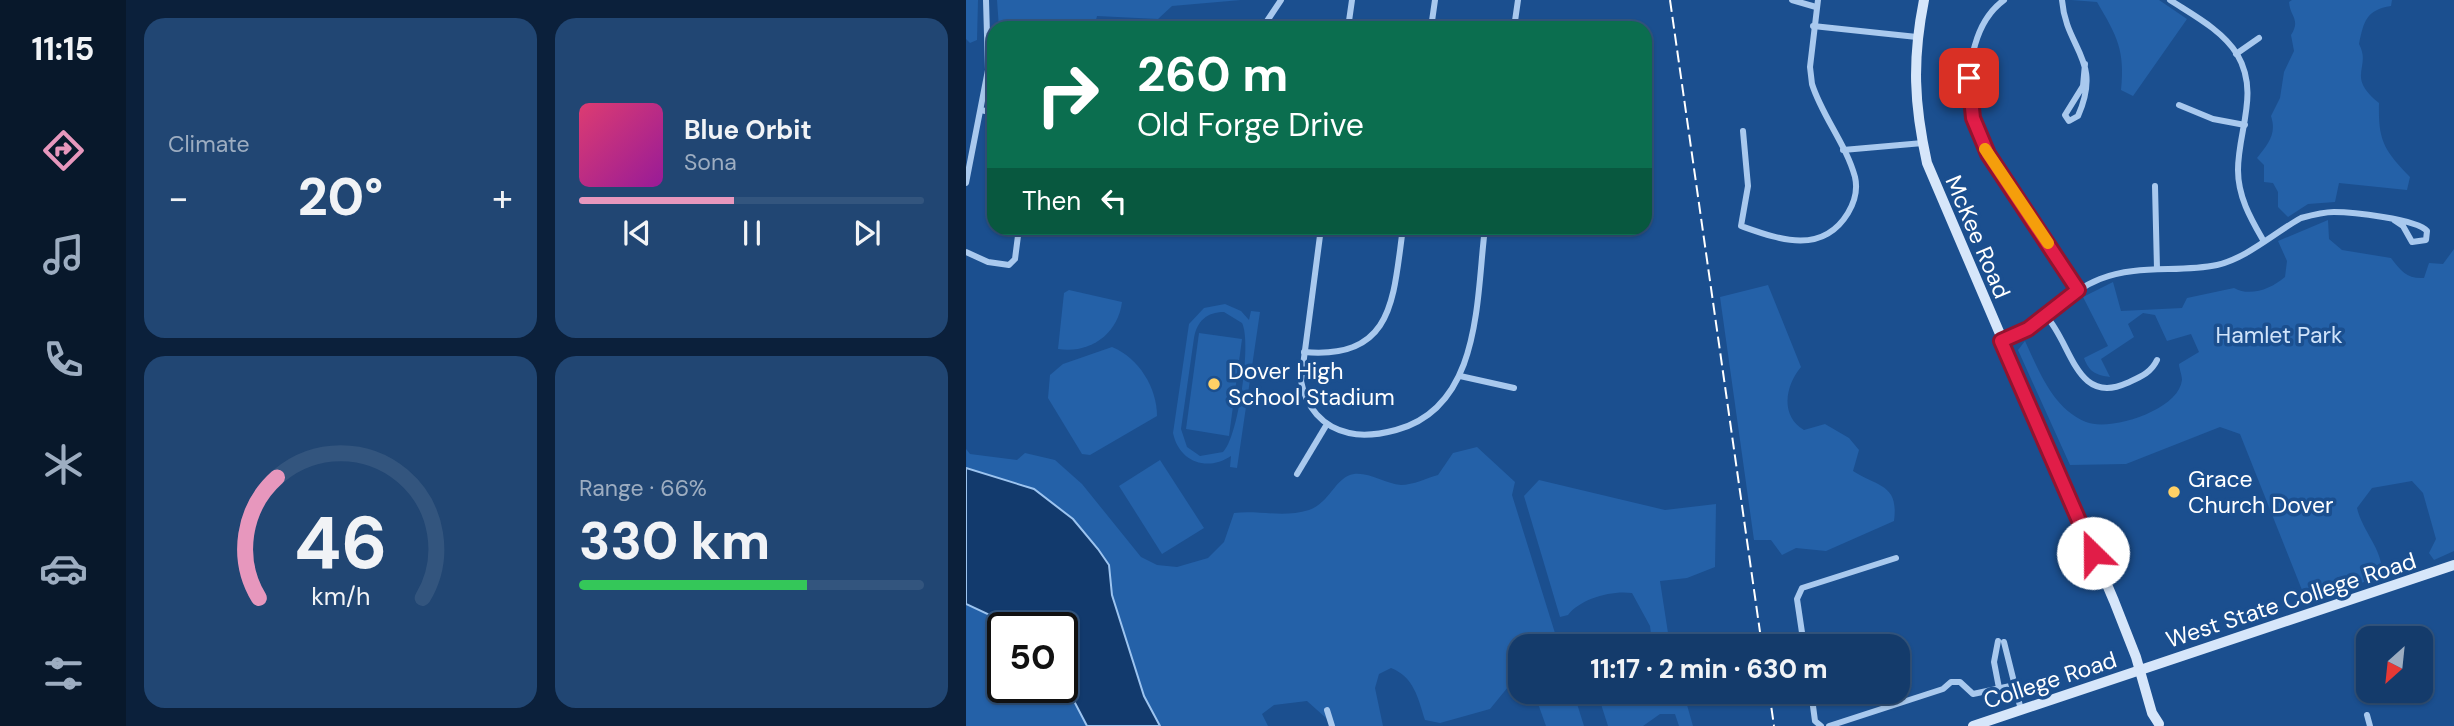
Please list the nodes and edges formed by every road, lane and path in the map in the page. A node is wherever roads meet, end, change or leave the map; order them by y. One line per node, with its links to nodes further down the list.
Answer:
1 (986, 0): 18 (street)
2 (1281, 0): 13 (street)
3 (1352, 0): 14 (street)
4 (1435, 0): 15 (street)
5 (1518, 0): 16 (street)
6 (1792, 0): 12 (street)
7 (1924, 0): 19 (main road, McKee Road)
8 (2004, 0): 41 (street)
9 (2062, 0): 22 (street)
10 (2170, 0): 11 (street)
11 (2181, 3): 21 (street)
12 (1817, 4): 17 (street)
13 (1267, 21)
14 (1349, 21)
15 (1432, 21)
16 (1515, 21)
17 (1813, 26): 19 (street); 30 (street)
18 (987, 35)
19 (1917, 37): 29 (main road, McKee Road)
20 (2259, 38): 21 (street)
21 (2236, 54): 27 (street)
22 (2085, 64): 22 (street)
23 (987, 76): 25 (street)
24 (2179, 105): 27 (street)
25 (981, 110): 26 (street); 31 (street)
26 (987, 111)
27 (2245, 125): 38 (street)
28 (1742, 131): 30 (street)
29 (1923, 143): 30 (street); 43 (main road, McKee Road)
30 (1843, 150)
31 (966, 183)
32 (2155, 186): 40 (street)
33 (2394, 220): 33 (street); 38 (street)
34 (1018, 235): 39 (street)
35 (1320, 235): 44 (street)
36 (1402, 235): 44 (street)
37 (1484, 235): 46 (street)
38 (2263, 240): 40 (street)
39 (966, 252)
40 (2157, 270): 41 (street)
41 (2078, 290): 42 (street)
42 (2046, 316): 43 (street); 45 (street)
43 (2001, 341): 53 (main road, McKee Road)
44 (1304, 352): 48 (street)
45 (2157, 360)
46 (1460, 376): 47 (street); 48 (street)
47 (1514, 388)
48 (1327, 424): 49 (street)
49 (1297, 474)
50 (1896, 558): 52 (street)
51 (2454, 565): 53 (main road, West State College Road)
52 (1802, 634)
53 (2140, 670): 58 (main road, College Road); 60 (main road, McKee Road)
54 (2015, 685): 55 (street); 55 (street); 58 (street)
55 (1999, 688): 63 (street)
56 (1813, 704): 62 (street)
57 (1327, 710): 61 (street)
58 (2021, 710): 64 (main road, College Road)
59 (2367, 715): 65 (street)
60 (2160, 725)
61 (1332, 726)
62 (1821, 726)
63 (1829, 726)
64 (1973, 726)
65 (2370, 726)

